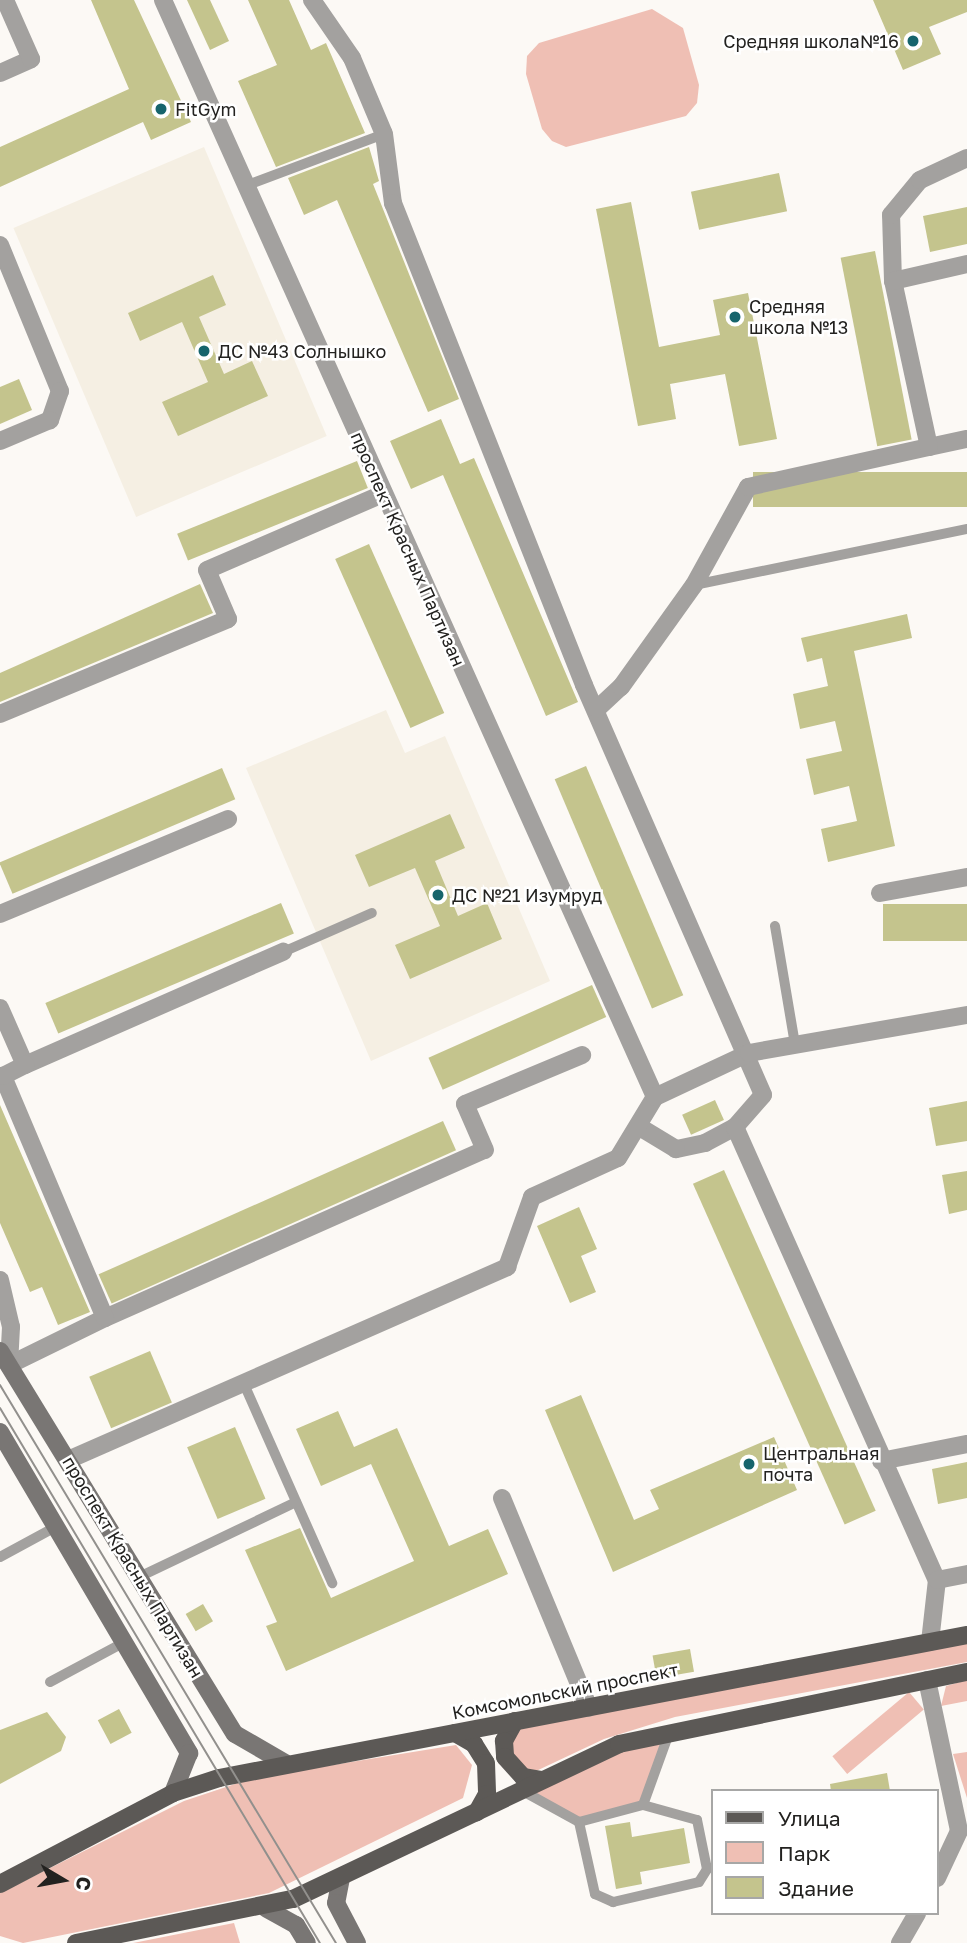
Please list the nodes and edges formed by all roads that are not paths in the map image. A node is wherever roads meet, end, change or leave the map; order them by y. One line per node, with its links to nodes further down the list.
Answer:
1 (5, 0): 4 (street)
2 (163, 0): 7 (street, проспект Красных Партизан)
3 (312, 0): 5 (street)
4 (0, 73)
5 (384, 134): 7 (lane); 18 (street)
6 (967, 158): 11 (street)
7 (245, 186): 15 (street, проспект Красных Партизан)
8 (0, 245): 10 (street)
9 (967, 264): 11 (street)
10 (6, 279): 13 (street)
11 (893, 281): 14 (street)
12 (967, 439): 14 (street)
13 (0, 441)
14 (929, 447): 17 (street)
15 (383, 494): 19 (street); 33 (street, проспект Красных Партизан)
16 (967, 529): 17 (lane)
17 (694, 585): 18 (street)
18 (597, 709): 30 (street)
19 (0, 715)
20 (228, 819): 24 (street)
21 (967, 877): 22 (street)
22 (880, 893)
23 (372, 913): 26 (lane)
24 (0, 914)
25 (775, 926): 29 (lane)
26 (283, 952): 32 (street)
27 (0, 1008): 32 (street)
28 (967, 1015): 29 (street)
29 (795, 1044): 30 (street)
30 (749, 1053): 33 (street); 35 (street)
31 (582, 1055): 37 (street)
32 (25, 1065): 37 (street)
33 (655, 1097): 34 (street)
34 (638, 1126): 35 (street); 39 (street)
35 (735, 1127): 43 (street)
36 (0, 1280): 38 (street)
37 (106, 1318): 38 (street)
38 (5, 1358): 42 (main road, проспект Красных Партизан)
39 (244, 1384): 42 (street); 45 (lane)
40 (0, 1432): 46 (main road)
41 (967, 1444): 43 (street)
42 (68, 1460): 49 (main road, проспект Красных Партизан)
43 (881, 1461): 50 (street)
44 (502, 1498): 58 (street)
45 (296, 1502): 49 (lane); 51 (lane)
46 (57, 1526): 47 (lane); 53 (main road)
47 (0, 1557)
48 (967, 1574): 50 (street)
49 (139, 1577): 62 (main road, проспект Красных Партизан)
50 (937, 1580): 54 (street)
51 (332, 1583)
52 (967, 1634): 54 (main road, Комсомольский проспект)
53 (126, 1642): 57 (lane); 65 (main road)
54 (930, 1642): 58 (main road, Комсомольский проспект)
55 (967, 1672): 56 (main road)
56 (927, 1680): 60 (main road); 69 (street)
57 (50, 1682)
58 (589, 1708): 59 (main road, Комсомольский проспект)
59 (515, 1721): 61 (main road, Комсомольский проспект); 63 (main road)
60 (670, 1731): 63 (main road); 66 (lane)
61 (455, 1733): 62 (main road, Комсомольский проспект); 67 (main road)
62 (285, 1763): 65 (main road, Комсомольский проспект)
63 (541, 1780): 64 (main road)
64 (520, 1790): 67 (main road); 68 (lane)
65 (173, 1793): 72 (main road, Комсомольский проспект)
66 (643, 1805): 68 (lane); 68 (lane)
67 (477, 1812): 71 (main road)
68 (579, 1822)
69 (963, 1830): 70 (street)
70 (939, 1874)
71 (341, 1878): 73 (main road); 77 (main road)
72 (0, 1884)
73 (267, 1909): 75 (main road); 76 (main road)
74 (914, 1917): 78 (street); 79 (lane)
75 (76, 1943)
76 (307, 1943)
77 (357, 1943)
78 (900, 1943)
79 (915, 1943)

